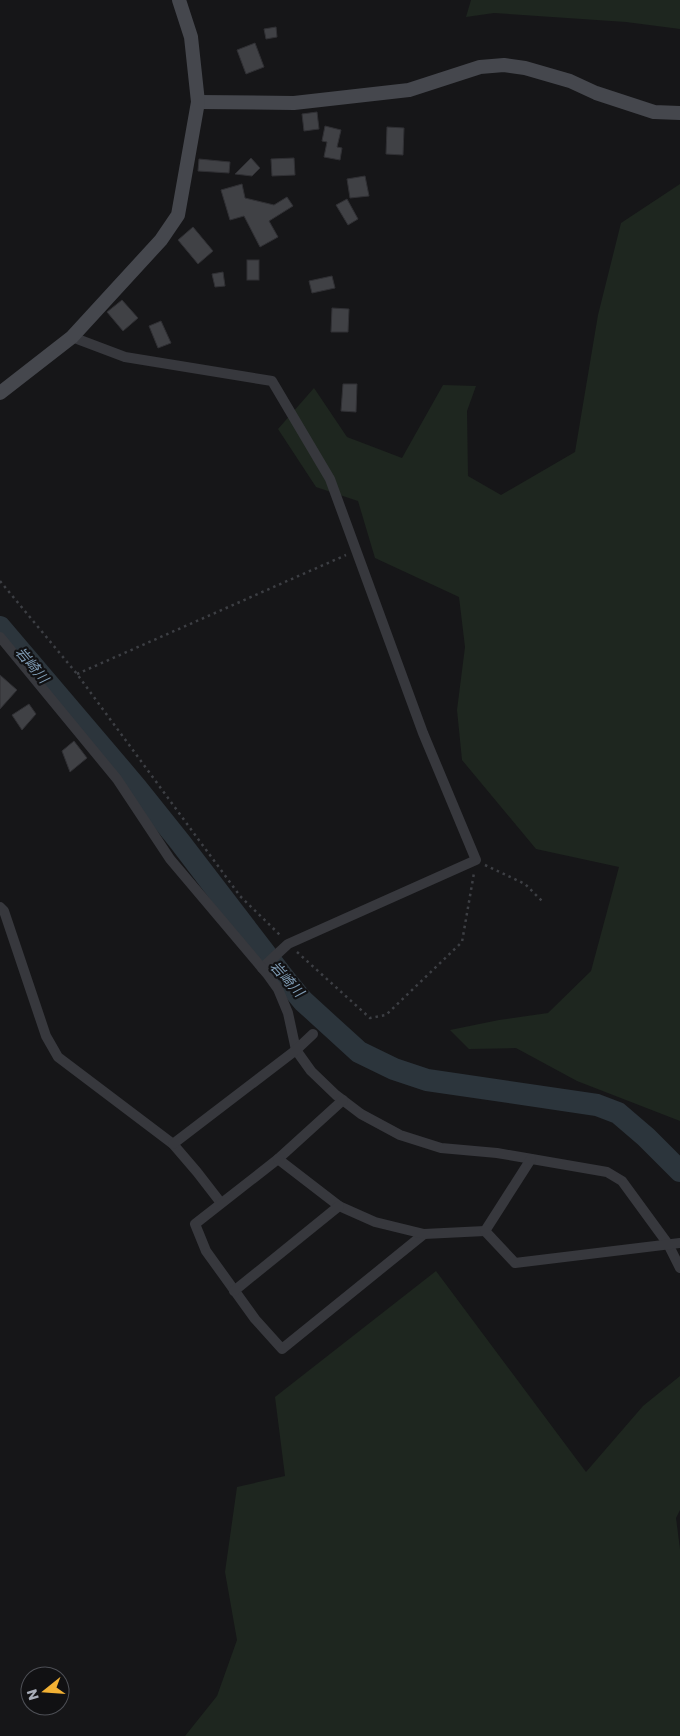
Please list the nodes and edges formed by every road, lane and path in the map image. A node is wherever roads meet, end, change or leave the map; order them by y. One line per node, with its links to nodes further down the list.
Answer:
1 (179, 0): 2 (street)
2 (198, 102): 3 (street); 4 (street)
3 (680, 113)
4 (72, 337): 5 (street); 6 (street)
5 (0, 393)
6 (356, 550): 9 (path); 10 (street)
7 (0, 581): 9 (path)
8 (0, 637): 14 (street)
9 (77, 674): 13 (path)
10 (476, 860): 11 (path); 13 (street); 13 (path)
11 (544, 903)
12 (0, 907): 18 (street)
13 (288, 944): 14 (street)
14 (262, 968): 16 (street)
15 (312, 1034): 16 (street)
16 (296, 1050): 17 (street); 18 (street)
17 (343, 1100): 19 (street); 20 (street)
18 (173, 1144): 21 (street)
19 (278, 1159): 21 (street); 22 (street)
20 (530, 1159): 23 (street); 26 (street)
21 (221, 1203): 28 (street)
22 (339, 1206): 24 (street); 28 (street)
23 (485, 1231): 24 (street); 26 (street)
24 (424, 1234): 28 (street)
25 (680, 1243): 26 (street)
26 (668, 1244): 27 (street)
27 (680, 1268)
28 (234, 1291)

